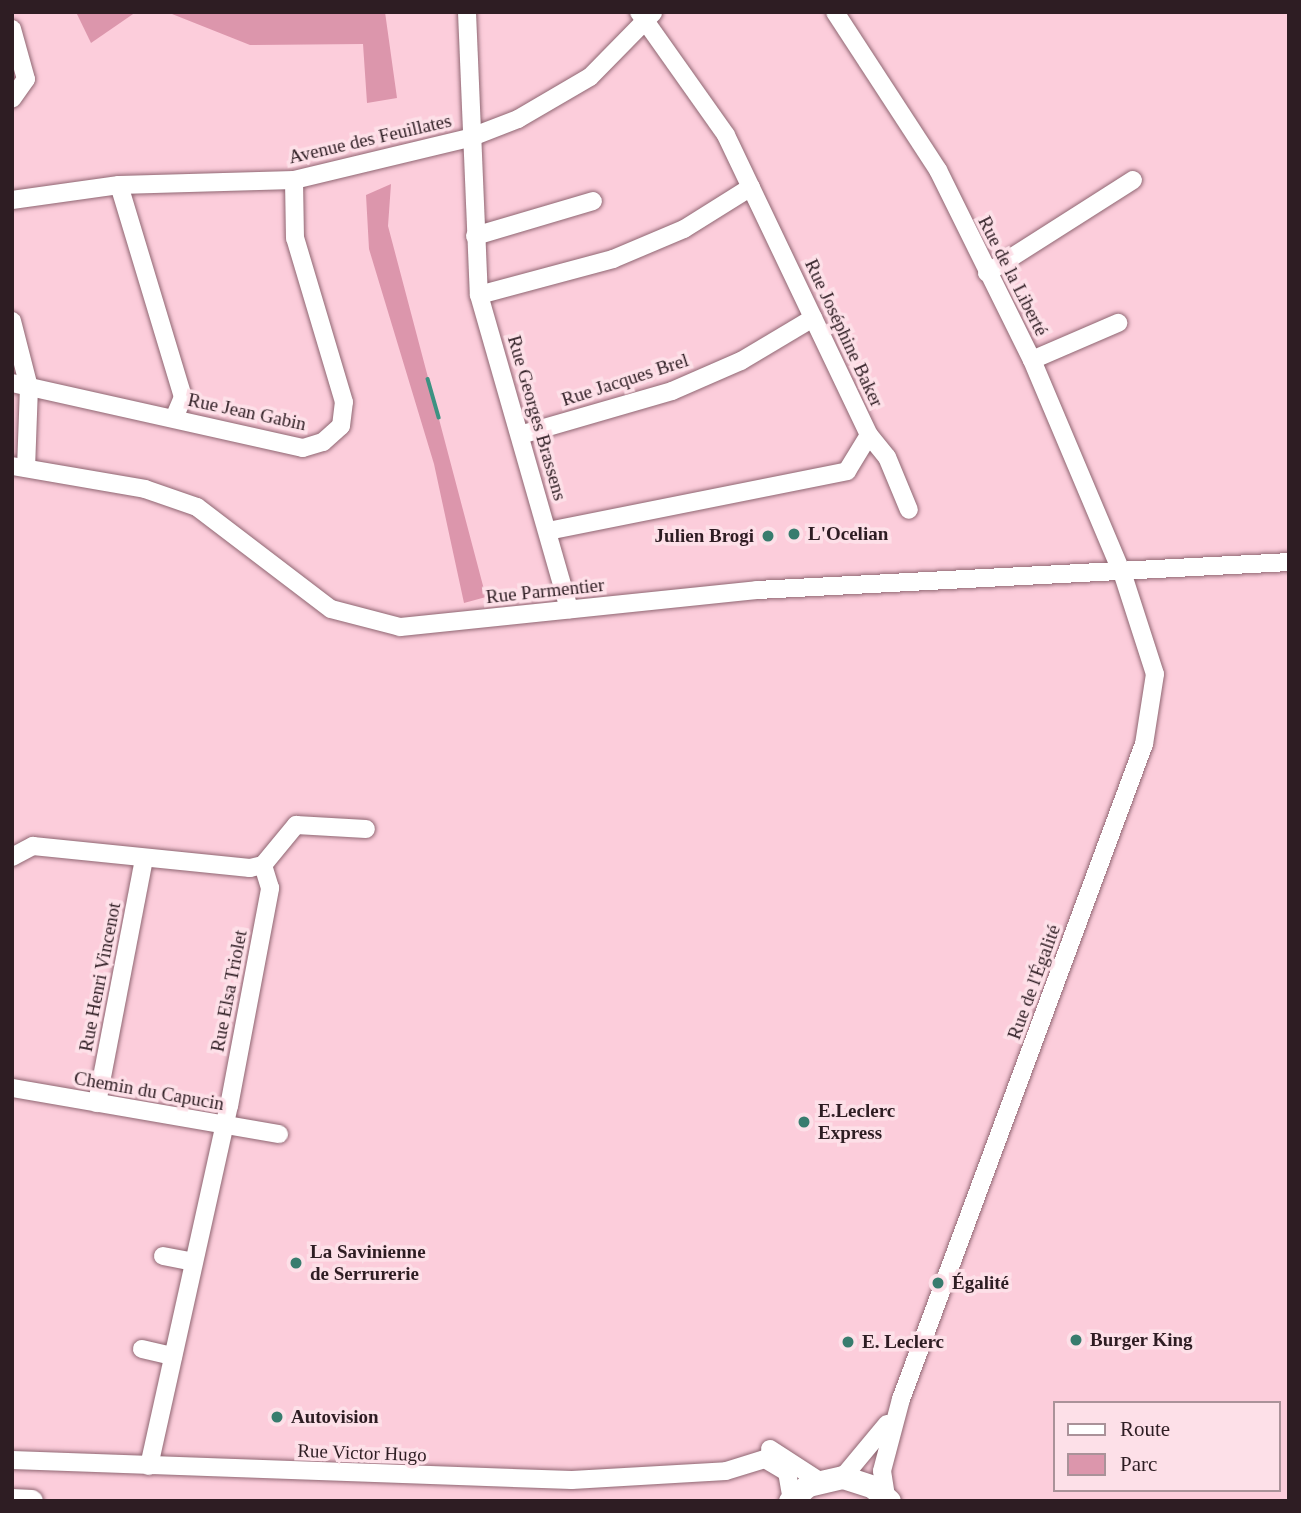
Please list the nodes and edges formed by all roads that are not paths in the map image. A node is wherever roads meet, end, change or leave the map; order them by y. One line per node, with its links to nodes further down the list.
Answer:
1 (467, 12): 6 (street, Rue Georges Brassens)
2 (835, 12): 14 (street, Rue de la Liberté)
3 (647, 16): 6 (street, Avenue des Feuillates); 10 (street, Rue Joséphine Baker)
4 (12, 29): 5 (street)
5 (12, 99)
6 (469, 138): 7 (street, Avenue des Feuillates); 13 (street, Rue Georges Brassens)
7 (294, 180): 9 (street, Avenue des Feuillates); 21 (street, Rue Jean Gabin)
8 (1133, 180): 14 (street)
9 (119, 185): 11 (street, Avenue des Feuillates); 21 (street)
10 (751, 187): 15 (street); 16 (street, Rue Joséphine Baker)
11 (12, 200)
12 (593, 201): 13 (street)
13 (475, 236): 15 (street, Rue Georges Brassens)
14 (987, 273): 19 (street, Rue de la Liberté)
15 (479, 295): 22 (street, Rue Georges Brassens)
16 (813, 318): 22 (street, Rue Jacques Brel); 23 (street, Rue Joséphine Baker)
17 (12, 321): 20 (street)
18 (1118, 323): 19 (street)
19 (1032, 360): 28 (street, Rue de la Liberté)
20 (21, 385): 21 (street, Rue Jean Gabin); 24 (street)
21 (174, 418)
22 (520, 435): 26 (street, Rue Georges Brassens)
23 (869, 435): 25 (street); 26 (street, Rue Joséphine Baker)
24 (19, 467): 29 (street, Rue Parmentier)
25 (909, 510)
26 (548, 531): 29 (street, Rue Georges Brassens)
27 (1289, 562): 28 (street, Rue Parmentier)
28 (1123, 575): 29 (street, Rue Parmentier); 42 (street, Rue de l'Égalité)
29 (569, 609)
30 (366, 829): 33 (street)
31 (15, 848): 32 (street)
32 (144, 859): 33 (street); 35 (street, Rue Henri Vincenot)
33 (263, 865): 36 (street, Rue Elsa Triolet)
34 (12, 1088): 35 (street, Chemin du Capucin)
35 (97, 1103): 36 (street, Chemin du Capucin)
36 (224, 1125): 37 (street, Chemin du Capucin); 39 (street, Rue Elsa Triolet)
37 (279, 1134)
38 (163, 1256): 39 (street)
39 (193, 1262): 41 (street, Rue Elsa Triolet)
40 (142, 1349): 41 (street)
41 (173, 1356): 44 (street, Rue Elsa Triolet)
42 (901, 1399): 46 (street); 48 (street)
43 (12, 1460): 44 (street, Rue Victor Hugo)
44 (149, 1466): 45 (street, Rue Victor Hugo)
45 (710, 1472): 47 (street, Rue Victor Hugo); 50 (street, Rue Victor Hugo)
46 (843, 1477): 47 (main road); 48 (main road)
47 (818, 1480): 50 (main road)
48 (887, 1499)
49 (12, 1500): 51 (main road)
50 (791, 1500)
51 (31, 1501)

